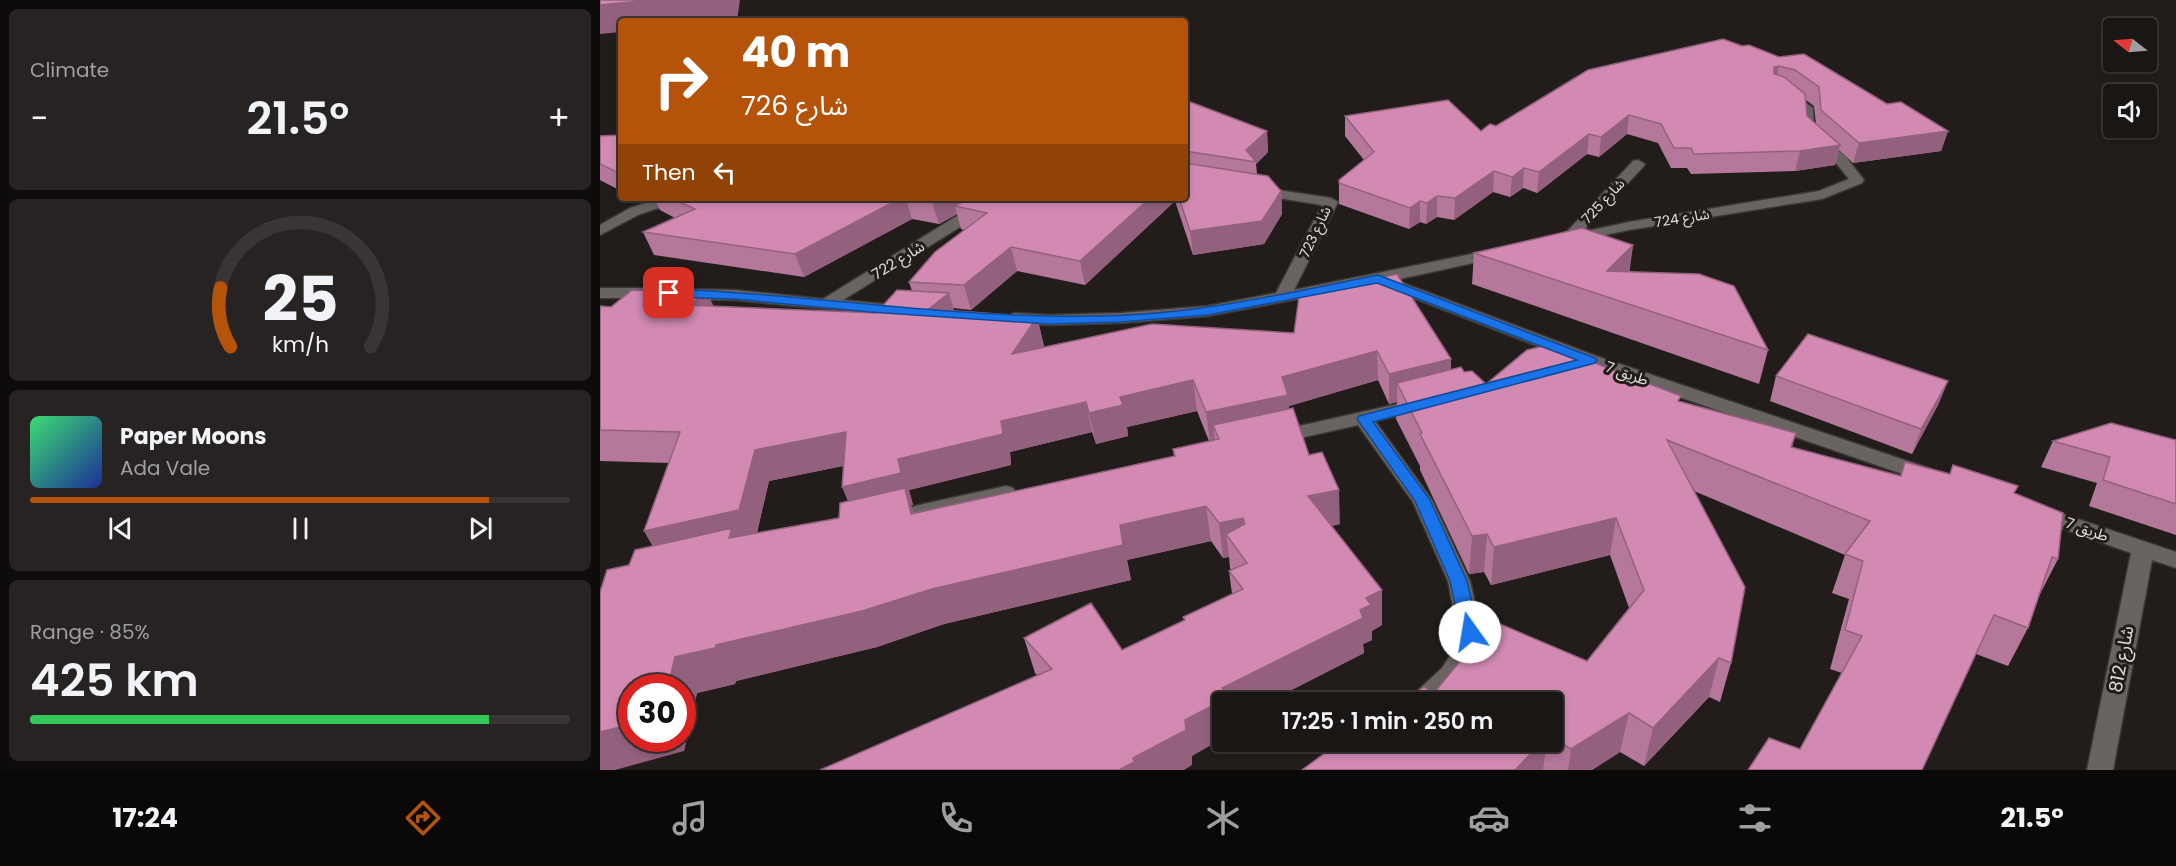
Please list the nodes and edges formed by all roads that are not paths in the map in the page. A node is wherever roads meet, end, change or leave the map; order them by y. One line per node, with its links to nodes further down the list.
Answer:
1 (1776, 89): 7 (street, شارع 724)
2 (1638, 164): 7 (street, شارع 725)
3 (1247, 190): 11 (street, شارع 723)
4 (667, 201): 6 (street)
5 (968, 213): 12 (street, شارع 722)
6 (600, 231)
7 (1562, 240)
8 (1512, 251): 9 (street)
9 (1378, 279): 11 (street); 15 (street, 7 طريق)
10 (600, 294): 12 (street)
11 (1282, 297): 14 (street)
12 (826, 304): 13 (street)
13 (924, 313)
14 (1002, 318)
15 (1590, 360): 16 (street); 20 (street, 7 طريق)
16 (1556, 369)
17 (1443, 399): 18 (street)
18 (1364, 419): 19 (street); 26 (street)
19 (1259, 441)
20 (1940, 479)
21 (1026, 489): 23 (street)
22 (2019, 506): 24 (street, 7 طريق)
23 (900, 517)
24 (2143, 548): 25 (street, 7 طريق); 27 (street, شارع 812)
25 (2176, 560)
26 (1433, 692)
27 (2100, 770)

